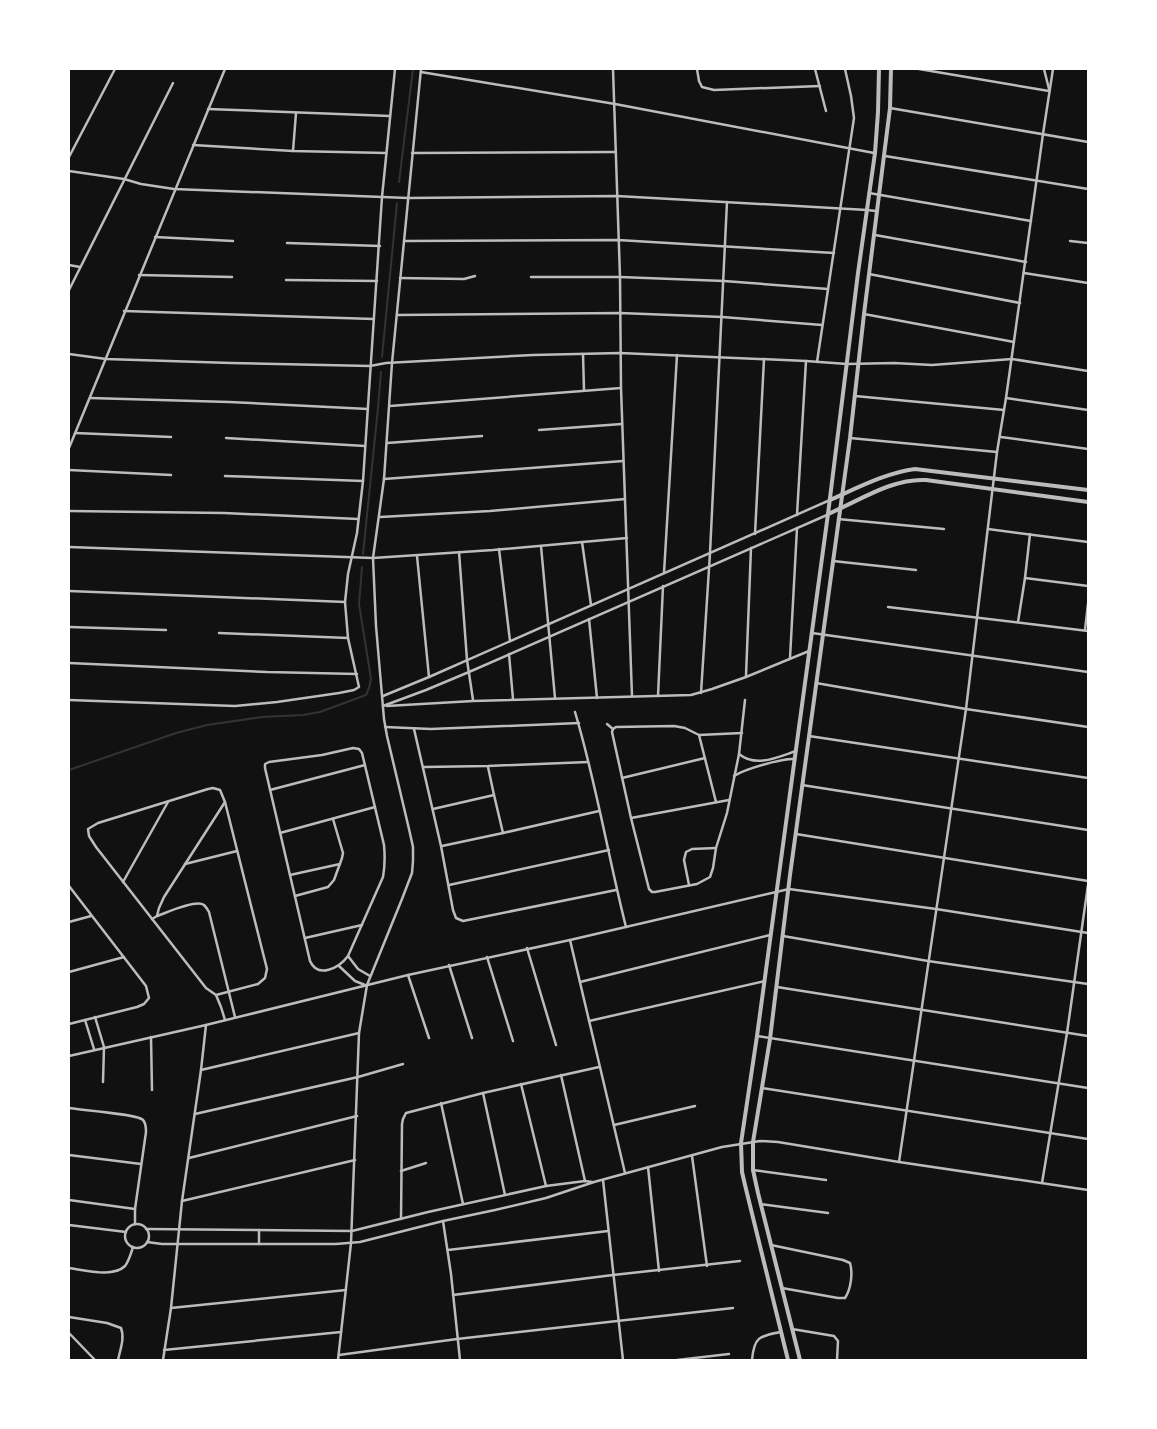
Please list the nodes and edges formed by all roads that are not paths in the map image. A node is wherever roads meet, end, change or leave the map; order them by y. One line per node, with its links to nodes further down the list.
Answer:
1 (115, 69): 33 (street)
2 (224, 69): 19 (street)
3 (395, 69): 22 (street)
4 (614, 69): 17 (street)
5 (697, 69): 15 (street)
6 (816, 69): 15 (street)
7 (845, 69): 26 (street)
8 (879, 69): 31 (street)
9 (891, 69): 18 (street)
10 (919, 69): 16 (street)
11 (1044, 69): 16 (street)
12 (1053, 69): 16 (street)
13 (421, 70): 17 (street); 30 (street)
14 (173, 84): 35 (street)
15 (820, 86): 20 (street)
16 (1049, 91): 23 (street)
17 (615, 104): 26 (street); 28 (street)
18 (890, 108): 23 (street); 32 (street)
19 (208, 109): 21 (street); 25 (street)
20 (826, 111)
21 (296, 113): 22 (street); 27 (street)
22 (390, 116): 29 (street)
23 (1043, 134): 24 (street); 36 (street)
24 (1088, 142)
25 (193, 145): 27 (street); 37 (street)
26 (850, 149): 31 (street); 45 (street)
27 (293, 150): 29 (street)
28 (616, 152): 30 (street); 40 (street)
29 (386, 153): 42 (street)
30 (412, 153): 43 (street)
31 (875, 153): 39 (street)
32 (885, 156): 36 (street); 41 (street)
33 (69, 157)
34 (69, 171): 35 (street)
35 (124, 179): 37 (street); 62 (street)
36 (1037, 182): 38 (street); 48 (street)
37 (174, 189): 42 (street); 50 (street)
38 (1088, 189)
39 (869, 193): 41 (street); 46 (street)
40 (617, 196): 43 (street); 44 (street); 51 (street)
41 (880, 196): 47 (street); 48 (street)
42 (382, 197): 43 (street); 57 (street)
43 (408, 198): 54 (street)
44 (728, 202): 45 (street); 58 (street)
45 (840, 208): 46 (street); 59 (street)
46 (867, 210): 47 (street); 98 (street)
47 (878, 212): 49 (street)
48 (1032, 222): 60 (street)
49 (875, 234): 60 (street); 64 (street)
50 (155, 237): 53 (street); 65 (street)
51 (618, 240): 54 (street); 58 (street); 69 (street)
52 (1070, 240): 56 (street)
53 (233, 241)
54 (404, 241): 70 (street)
55 (287, 243): 57 (street)
56 (1088, 243)
57 (380, 246): 72 (street)
58 (726, 247): 59 (street); 73 (street)
59 (834, 253): 75 (street)
60 (1026, 262): 63 (street)
61 (69, 265): 62 (street)
62 (80, 267): 76 (street)
63 (1024, 273): 74 (street); 77 (street)
64 (869, 274): 77 (street); 80 (street)
65 (139, 275): 67 (street); 78 (street)
66 (475, 276): 70 (street)
67 (232, 277)
68 (531, 277): 69 (street)
69 (620, 277): 73 (street); 79 (street)
70 (400, 278): 81 (street)
71 (286, 280): 72 (street)
72 (377, 281): 83 (street)
73 (724, 281): 75 (street); 82 (street)
74 (1088, 283)
75 (828, 289): 84 (street)
76 (69, 290)
77 (1020, 303): 85 (street)
78 (124, 311): 83 (street); 91 (street)
79 (620, 313): 81 (street); 82 (street); 87 (street)
80 (864, 314): 85 (street); 97 (street)
81 (397, 315): 96 (street)
82 (722, 317): 84 (street); 90 (street)
83 (374, 319): 99 (street)
84 (822, 325): 95 (street)
85 (1014, 342): 93 (street)
86 (583, 353): 87 (street); 96 (street); 102 (street)
87 (620, 353): 89 (street); 101 (street)
88 (69, 354): 91 (street)
89 (677, 355): 90 (street); 163 (street)
90 (720, 357): 92 (street); 156 (street)
91 (106, 359): 99 (street); 104 (street)
92 (764, 359): 94 (street); 146 (street)
93 (1012, 359): 97 (street); 100 (street); 105 (street)
94 (806, 361): 95 (street); 139 (street)
95 (817, 362): 98 (street)
96 (392, 363): 99 (street); 106 (street)
97 (858, 363): 98 (street); 103 (street)
98 (847, 364): 134 (street)
99 (370, 366): 107 (street)
100 (1088, 371)
101 (621, 388): 102 (street); 110 (street)
102 (584, 390): 106 (street)
103 (855, 396): 108 (street); 117 (street)
104 (90, 398): 107 (street); 112 (street)
105 (1006, 398): 108 (street); 109 (street)
106 (390, 406): 118 (street)
107 (368, 409): 119 (street)
108 (1004, 410): 114 (street)
109 (1088, 410)
110 (622, 424): 111 (street); 123 (street)
111 (539, 430)
112 (75, 433): 115 (street); 120 (street)
113 (482, 436): 118 (street)
114 (1000, 436): 121 (street); 122 (street)
115 (171, 437)
116 (226, 438): 119 (street)
117 (850, 438): 122 (street); 132 (street)
118 (387, 443): 128 (street)
119 (365, 446): 129 (street)
120 (69, 448)
121 (1088, 449)
122 (997, 452): 127 (street)
123 (623, 461): 128 (street); 133 (street)
124 (69, 470): 125 (street)
125 (171, 475)
126 (224, 476): 129 (street)
127 (994, 478): 130 (street); 131 (street); 132 (street)
128 (384, 479): 140 (street)
129 (363, 481): 141 (street)
130 (993, 490): 135 (street); 136 (street); 145 (street)
131 (1088, 490)
132 (842, 495): 134 (street); 136 (street)
133 (625, 499): 140 (street); 148 (street)
134 (830, 500): 138 (street); 139 (street)
135 (1088, 502)
136 (840, 509): 138 (street); 142 (street)
137 (69, 511): 141 (street)
138 (828, 514): 143 (street); 182 (street)
139 (797, 515): 146 (street)
140 (379, 517): 159 (street)
141 (358, 519): 158 (street)
142 (838, 519): 144 (street); 160 (street)
143 (797, 528): 153 (street); 190 (street)
144 (944, 529)
145 (988, 529): 147 (street); 175 (street)
146 (755, 534): 156 (street)
147 (1030, 534): 150 (street); 164 (street)
148 (627, 538): 149 (street); 167 (street)
149 (582, 542): 151 (street); 172 (street)
150 (1088, 542)
151 (541, 546): 154 (street); 177 (street)
152 (69, 547): 158 (street)
153 (751, 548): 161 (street); 197 (street)
154 (500, 550): 155 (street); 186 (street)
155 (459, 552): 157 (street); 191 (street)
156 (710, 553): 161 (street); 163 (street)
157 (417, 556): 159 (street); 196 (street)
158 (351, 558): 159 (street); 169 (street)
159 (373, 558): 200 (street)
160 (833, 561): 162 (street); 183 (street)
161 (709, 566): 165 (street); 199 (street)
162 (916, 570)
163 (664, 573): 167 (street)
164 (1025, 578): 166 (street); 176 (street)
165 (663, 586): 170 (street); 202 (street)
166 (1088, 586)
167 (627, 589): 170 (street); 172 (street)
168 (69, 591): 169 (street)
169 (345, 602): 185 (street)
170 (628, 602): 174 (street); 201 (street)
171 (1088, 604): 180 (street)
172 (591, 605): 177 (street)
173 (888, 607): 175 (street)
174 (589, 618): 184 (street); 204 (street)
175 (977, 618): 176 (street); 189 (street)
176 (1018, 622): 180 (street)
177 (548, 624): 184 (street); 186 (street)
178 (69, 627): 179 (street)
179 (166, 630)
180 (1087, 631)
181 (219, 633): 185 (street)
182 (812, 633): 183 (street); 187 (street)
183 (823, 634): 189 (street); 198 (street)
184 (549, 636): 188 (street); 203 (street)
185 (348, 638): 195 (street)
186 (510, 641): 191 (street)
187 (809, 651): 190 (street); 221 (street)
188 (509, 654): 193 (street); 205 (street)
189 (972, 655): 194 (street); 210 (street)
190 (790, 659): 197 (street)
191 (467, 660): 193 (street); 196 (street)
192 (69, 663): 195 (street)
193 (469, 672): 208 (street); 209 (street)
194 (1088, 672)
195 (357, 674): 206 (street)
196 (429, 677): 200 (street)
197 (746, 677): 199 (street)
198 (816, 683): 210 (street); 220 (street)
199 (701, 693): 202 (street)
200 (383, 696): 209 (street)
201 (632, 696): 202 (street); 204 (street)
202 (658, 696)
203 (555, 698): 204 (street); 205 (street)
204 (597, 698)
205 (513, 699): 208 (street)
206 (69, 700)
207 (745, 700): 218 (street)
208 (473, 701): 209 (street)
209 (383, 706): 214 (street)
210 (966, 709): 215 (street); 224 (street)
211 (575, 712): 212 (street)
212 (579, 723): 216 (street); 226 (street)
213 (607, 724): 217 (street)
214 (385, 727): 216 (street); 289 (street)
215 (1088, 727)
216 (414, 729): 229 (street)
217 (613, 729): 219 (street); 231 (street)
218 (742, 733): 219 (street); 222 (street)
219 (700, 735): 223 (street)
220 (809, 736): 224 (street); 233 (street)
221 (796, 751): 222 (street); 225 (street)
222 (740, 754): 230 (street)
223 (705, 758): 231 (street); 239 (street)
224 (959, 758): 232 (street); 242 (street)
225 (794, 760): 230 (street); 265 (street)
226 (588, 762): 228 (street); 243 (street)
227 (365, 765): 234 (street); 234 (street); 240 (street)
228 (488, 766): 229 (street); 235 (street)
229 (424, 767): 241 (street)
230 (734, 776): 236 (street)
231 (622, 778): 244 (street)
232 (1088, 778)
233 (802, 785): 242 (street); 249 (street)
234 (270, 790): 247 (street)
235 (494, 795): 241 (street); 248 (street)
236 (729, 800): 239 (street); 251 (street)
237 (169, 802): 238 (street); 258 (street); 258 (street)
238 (225, 802): 253 (street); 255 (street)
239 (716, 802): 244 (street)
240 (375, 807): 245 (street); 272 (street)
241 (433, 809): 250 (street)
242 (951, 809): 246 (street); 254 (street)
243 (599, 811): 248 (street); 252 (street)
244 (631, 818): 261 (street)
245 (333, 819): 247 (street); 256 (street)
246 (1088, 830)
247 (280, 833): 257 (street)
248 (503, 833): 250 (street)
249 (796, 834): 254 (street); 263 (street)
250 (441, 846): 260 (street)
251 (716, 848): 261 (street); 261 (street)
252 (608, 850): 260 (street); 264 (street)
253 (237, 851): 255 (street); 296 (street)
254 (943, 859): 259 (street); 267 (street)
255 (184, 864): 269 (street)
256 (340, 864): 257 (street); 266 (street)
257 (290, 875): 266 (street)
258 (123, 882): 270 (street)
259 (1088, 883): 274 (street)
260 (448, 885): 264 (street)
261 (689, 885)
262 (69, 886): 268 (street)
263 (789, 889): 265 (street); 267 (street); 277 (street)
264 (616, 890): 273 (street)
265 (777, 891): 273 (street); 276 (street)
266 (295, 896): 278 (street)
267 (936, 909): 274 (street); 284 (street)
268 (91, 916): 271 (street); 282 (street)
269 (156, 916): 270 (street); 296 (street)
270 (152, 919): 297 (street)
271 (69, 922)
272 (362, 925): 278 (street); 281 (street)
273 (626, 927): 279 (street)
274 (1082, 932): 275 (street); 292 (street)
275 (1088, 933)
276 (771, 935): 290 (street); 291 (street)
277 (783, 936): 284 (street); 295 (street)
278 (304, 938): 286 (street)
279 (570, 940): 280 (street); 291 (street)
280 (527, 948): 283 (street); 315 (street)
281 (348, 956): 286 (street); 289 (street)
282 (124, 957): 287 (street); 299 (street)
283 (487, 957): 285 (street); 314 (street)
284 (928, 961): 292 (street); 298 (street)
285 (448, 965): 288 (street); 312 (street)
286 (339, 966): 294 (street)
287 (69, 972)
288 (408, 975): 294 (street); 311 (street)
289 (370, 976): 294 (street)
290 (765, 981): 303 (street); 308 (street)
291 (580, 982): 303 (street)
292 (1074, 982): 293 (street); 307 (street)
293 (1088, 984)
294 (367, 985): 300 (street); 306 (street)
295 (777, 987): 298 (street); 313 (street)
296 (228, 992): 297 (street); 300 (street)
297 (216, 995): 302 (street)
298 (920, 1010): 307 (street); 319 (street)
299 (95, 1018): 301 (street); 316 (street)
300 (235, 1018): 302 (street)
301 (85, 1020): 304 (street); 317 (street)
302 (225, 1020): 305 (street)
303 (589, 1021): 321 (street)
304 (69, 1024)
305 (206, 1025): 310 (street); 322 (street)
306 (359, 1033): 322 (street); 324 (street)
307 (1067, 1033): 309 (street); 326 (street)
308 (758, 1036): 313 (street); 342 (street)
309 (1088, 1036)
310 (151, 1038): 316 (street); 330 (street)
311 (430, 1038)
312 (472, 1038)
313 (770, 1039): 319 (street); 328 (street)
314 (513, 1041)
315 (556, 1045)
316 (104, 1047): 317 (street); 325 (street)
317 (94, 1049): 318 (street)
318 (69, 1056)
319 (913, 1061): 326 (street); 335 (street)
320 (404, 1064): 324 (street)
321 (599, 1067): 323 (street); 338 (street)
322 (201, 1070): 336 (street)
323 (561, 1075): 327 (street); 356 (street)
324 (358, 1076): 336 (street); 337 (street)
325 (103, 1082)
326 (1059, 1083): 329 (street); 339 (street)
327 (521, 1084): 331 (street); 359 (street)
328 (762, 1088): 335 (street); 341 (street)
329 (1088, 1088)
330 (152, 1090)
331 (483, 1092): 332 (street); 362 (street)
332 (441, 1103): 352 (street); 365 (street)
333 (695, 1106): 338 (street)
334 (69, 1108): 349 (street)
335 (906, 1111): 339 (street); 347 (street)
336 (194, 1114): 345 (street)
337 (357, 1116): 345 (street); 346 (street)
338 (614, 1125): 353 (street)
339 (1051, 1133): 340 (street); 358 (street)
340 (1088, 1139)
341 (753, 1142): 342 (street); 347 (street); 351 (street)
342 (741, 1143): 344 (street); 400 (street)
343 (69, 1155): 349 (street)
344 (692, 1156): 350 (street); 387 (street)
345 (188, 1158): 364 (street)
346 (355, 1160): 364 (street); 376 (street)
347 (899, 1162): 358 (street)
348 (426, 1163): 352 (street)
349 (141, 1164): 367 (street)
350 (648, 1167): 353 (street); 389 (street)
351 (753, 1170): 355 (street); 366 (street)
352 (401, 1171): 369 (street)
353 (625, 1173): 354 (street)
354 (603, 1180): 357 (street); 377 (street)
355 (826, 1180)
356 (584, 1181): 357 (street); 359 (street); 360 (street)
357 (594, 1182): 360 (street)
358 (1042, 1183): 361 (street)
359 (546, 1186): 362 (street)
360 (586, 1186): 370 (street)
361 (1088, 1190)
362 (506, 1195): 365 (street)
363 (69, 1200): 367 (street)
364 (182, 1201): 374 (street)
365 (464, 1204): 369 (street)
366 (760, 1204): 368 (street); 383 (street)
367 (135, 1208): 372 (street)
368 (828, 1213)
369 (401, 1219): 376 (street)
370 (443, 1220): 380 (street); 385 (street)
371 (69, 1224): 378 (street)
372 (135, 1224): 373 (street); 378 (street)
373 (146, 1229): 374 (street); 379 (street)
374 (179, 1230): 375 (street); 381 (street)
375 (259, 1230): 376 (street); 382 (street)
376 (352, 1231): 380 (street)
377 (608, 1231): 385 (street); 390 (street)
378 (126, 1232): 384 (street)
379 (147, 1242): 381 (street); 384 (street)
380 (351, 1243): 382 (street); 392 (street)
381 (178, 1244): 382 (street); 394 (street)
382 (259, 1244)
383 (771, 1245): 391 (street); 391 (street)
384 (133, 1247): 388 (street)
385 (448, 1250): 393 (street)
386 (740, 1261): 387 (street)
387 (707, 1266): 389 (street)
388 (69, 1268)
389 (659, 1271): 390 (street)
390 (613, 1275): 393 (street); 397 (street)
391 (782, 1288): 398 (street)
392 (346, 1290): 394 (street); 399 (street)
393 (453, 1295): 402 (street)
394 (171, 1308): 403 (street)
395 (733, 1308): 397 (street)
396 (69, 1317): 407 (street)
397 (618, 1321): 402 (street); 411 (street)
398 (792, 1328): 415 (street); 416 (street)
399 (342, 1332): 403 (street); 405 (street)
400 (781, 1332): 413 (street); 414 (street)
401 (69, 1333): 406 (street)
402 (457, 1339): 405 (street); 410 (street)
403 (164, 1350): 408 (street)
404 (728, 1354): 412 (street)
405 (339, 1355): 409 (street)
406 (95, 1360)
407 (118, 1360)
408 (163, 1360)
409 (338, 1360)
410 (460, 1360)
411 (623, 1360)
412 (677, 1360)
413 (752, 1360)
414 (788, 1360)
415 (800, 1360)
416 (837, 1360)

